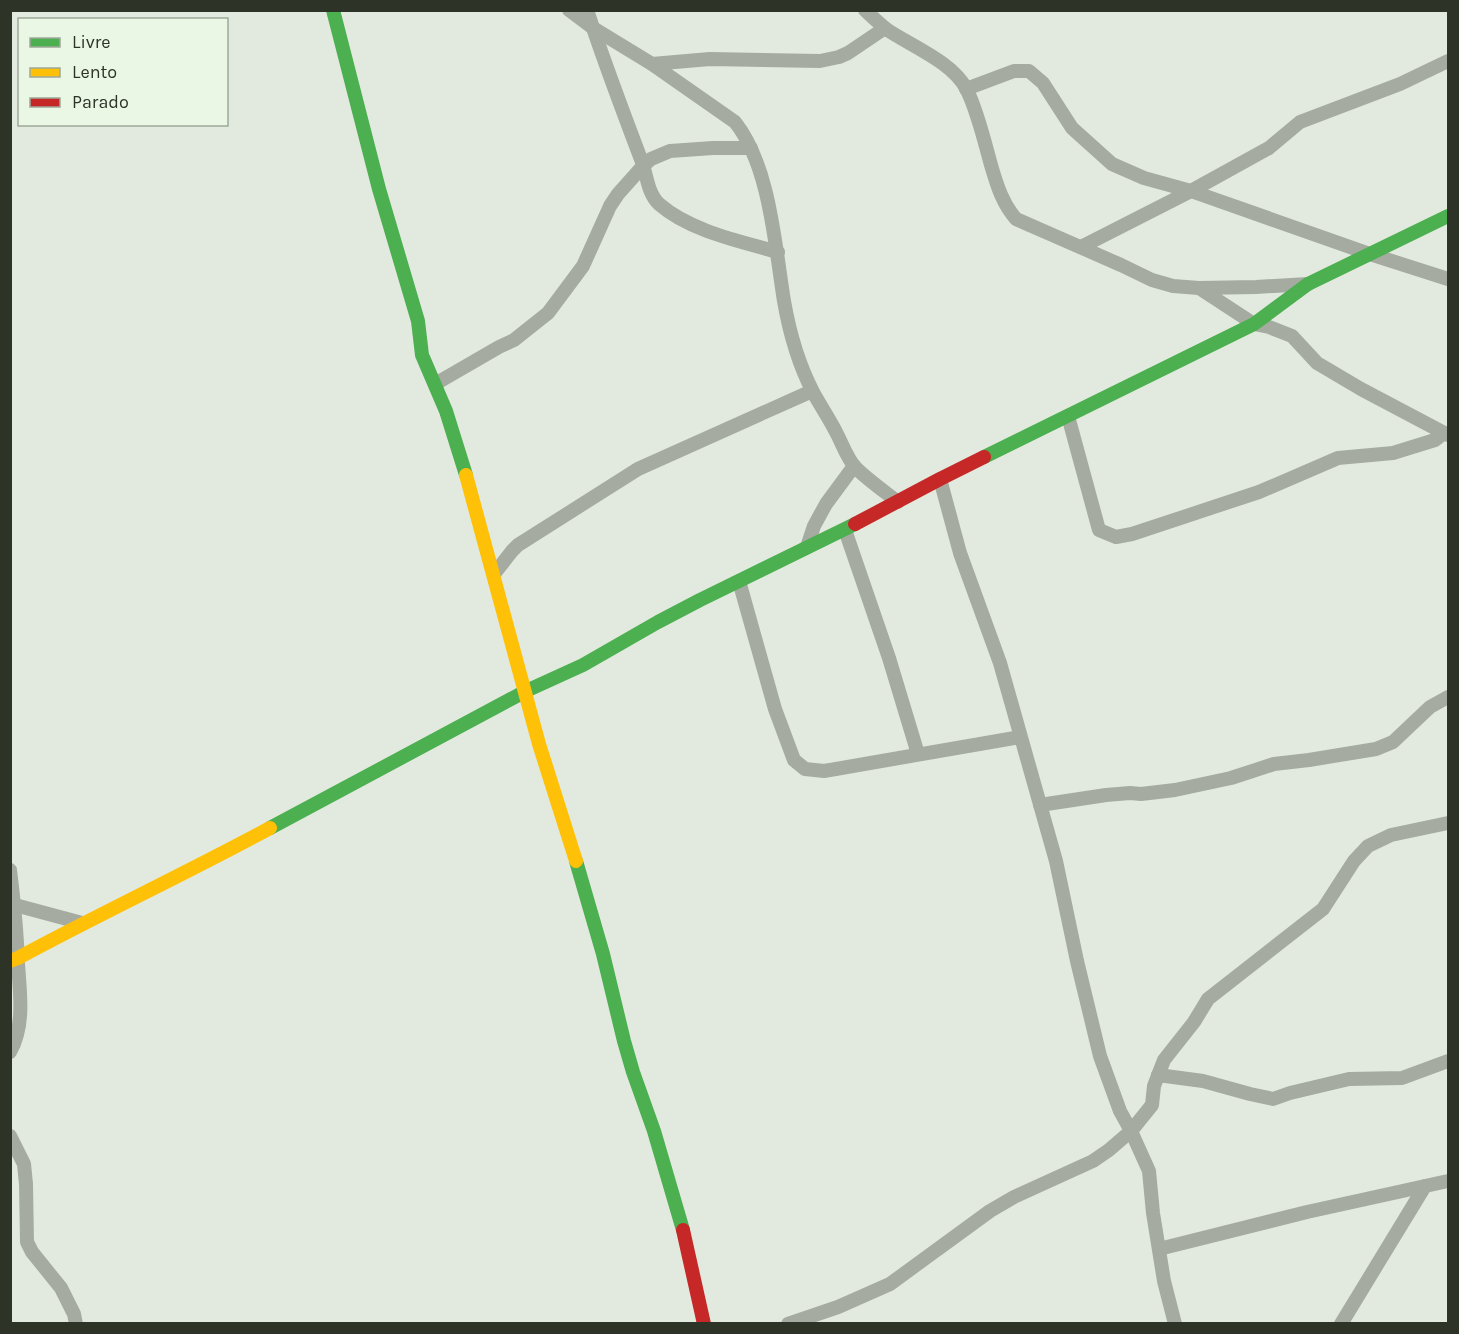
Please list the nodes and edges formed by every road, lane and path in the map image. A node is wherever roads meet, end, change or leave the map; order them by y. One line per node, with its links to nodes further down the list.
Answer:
1 (333, 10): 21 (street)
2 (568, 10): 5 (street)
3 (587, 10): 5 (street)
4 (865, 10): 6 (street)
5 (593, 27): 8 (street); 11 (street)
6 (885, 28): 8 (street); 9 (street)
7 (1449, 61): 12 (street)
8 (652, 64): 10 (street)
9 (966, 88): 12 (street); 14 (street)
10 (751, 148): 11 (street); 15 (street)
11 (643, 166): 15 (street); 21 (street)
12 (1191, 191): 14 (street); 16 (street)
13 (1449, 216): 16 (street)
14 (1081, 247): 19 (street)
15 (778, 252): 22 (street)
16 (1370, 254): 17 (street); 18 (street)
17 (1449, 279)
18 (1308, 284): 19 (street); 20 (street)
19 (1199, 288): 20 (street)
20 (1254, 324): 23 (street); 24 (street)
21 (435, 384): 30 (street)
22 (812, 391): 25 (street); 30 (street)
23 (1068, 416): 24 (street); 26 (street)
24 (1447, 434)
25 (854, 466): 27 (street); 29 (street)
26 (940, 479): 27 (street); 34 (street)
27 (898, 502): 28 (street)
28 (845, 530): 29 (street); 35 (street)
29 (807, 547): 31 (street)
30 (494, 574): 32 (street)
31 (739, 581): 32 (street); 35 (street)
32 (526, 691): 40 (street); 51 (street)
33 (1449, 697): 36 (street)
34 (1020, 737): 35 (street); 36 (street)
35 (918, 754)
36 (1040, 805): 45 (street)
37 (1449, 824): 44 (street)
38 (10, 870): 39 (street)
39 (15, 905): 40 (street); 41 (street)
40 (82, 923): 41 (street)
41 (14, 959): 42 (street)
42 (10, 1052)
43 (1449, 1061): 44 (street)
44 (1158, 1075): 45 (street)
45 (1131, 1131): 49 (street); 52 (street)
46 (10, 1136): 50 (street)
47 (1449, 1181): 48 (street)
48 (1425, 1186): 49 (street); 54 (street)
49 (1159, 1249): 53 (street)
50 (76, 1323)
51 (704, 1323)
52 (788, 1323)
53 (1175, 1323)
54 (1341, 1323)

